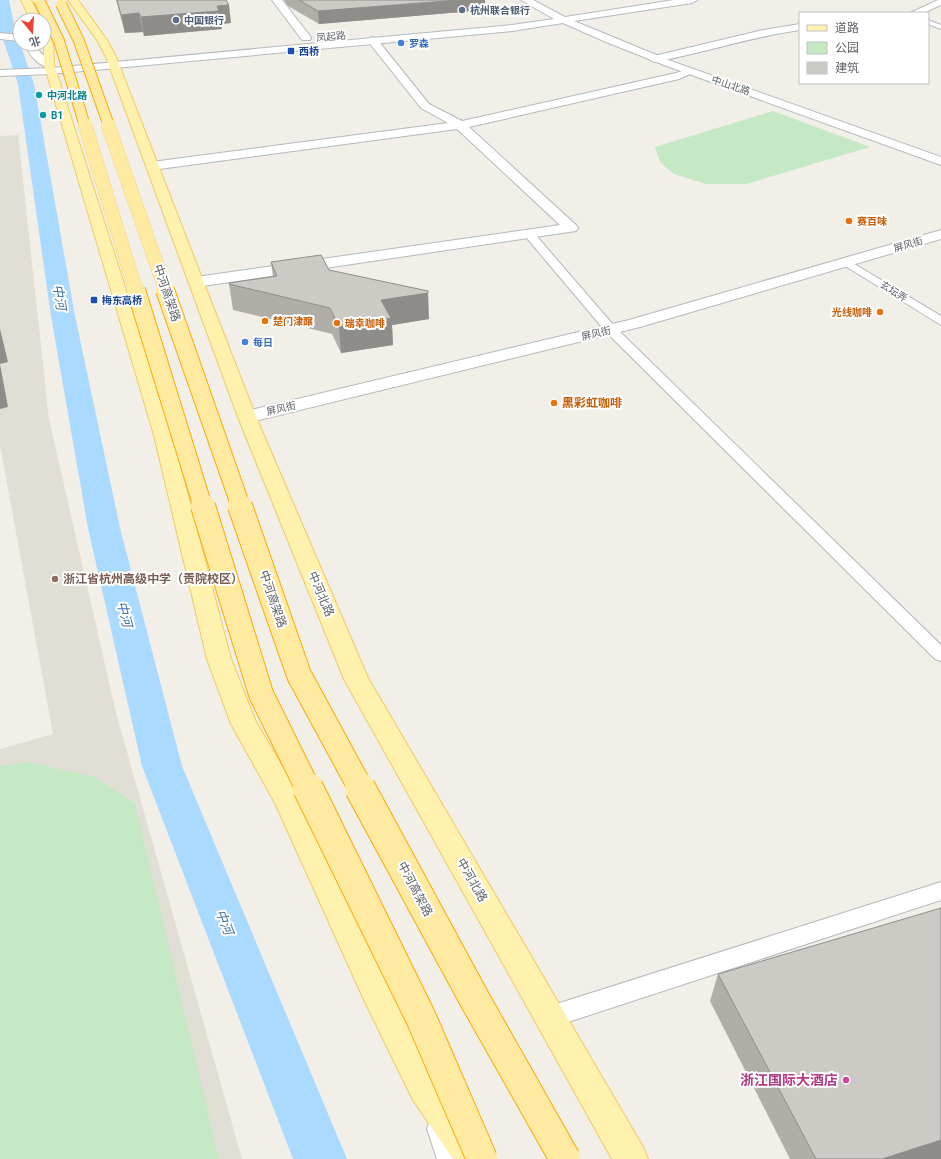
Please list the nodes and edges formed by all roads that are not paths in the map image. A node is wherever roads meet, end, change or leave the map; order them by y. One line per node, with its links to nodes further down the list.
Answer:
1 (26, 0): 9 (main road)
2 (38, 0): 42 (highway, bridge)
3 (277, 0): 17 (street)
4 (526, 0): 11 (street, 中山北路)
5 (661, 0): 11 (street, 凤起路)
6 (692, 0): 11 (street)
7 (940, 1): 10 (street)
8 (67, 2): 22 (main road, 中河北路); 43 (highway, 中河高架路, bridge)
9 (32, 12)
10 (917, 12)
11 (558, 18): 17 (street, 凤起路); 18 (street); 21 (street, 中山北路)
12 (929, 22): 14 (lane)
13 (799, 27): 21 (street)
14 (941, 27)
15 (0, 36): 16 (street)
16 (12, 37)
17 (306, 38): 22 (street, 凤起路)
18 (372, 40): 22 (street); 26 (street)
19 (34, 52): 23 (street)
20 (46, 52): 23 (main road)
21 (654, 59): 25 (street, 中山北路)
22 (112, 61): 23 (street, 凤起路); 28 (main road, 中河北路)
23 (41, 68): 24 (street, 凤起路); 39 (main road)
24 (5, 70)
25 (689, 72): 26 (street); 27 (street, 中山北路)
26 (460, 125): 28 (street); 29 (street)
27 (941, 161)
28 (152, 166): 32 (main road, 中河北路)
29 (529, 234): 32 (street); 34 (lane)
30 (941, 234): 31 (street, 屏风街)
31 (846, 262): 33 (lane, 玄坛弄); 34 (street, 屏风街)
32 (196, 282): 35 (main road, 中河北路)
33 (941, 321)
34 (611, 330): 35 (street, 屏风街); 36 (lane)
35 (247, 417): 38 (main road, 中河北路)
36 (941, 655)
37 (941, 891): 38 (lane)
38 (550, 1017): 44 (main road, 中河北路)
39 (425, 1088): 40 (lane); 41 (main road)
40 (450, 1159)
41 (473, 1159)
42 (482, 1159)
43 (565, 1159)
44 (631, 1159)

